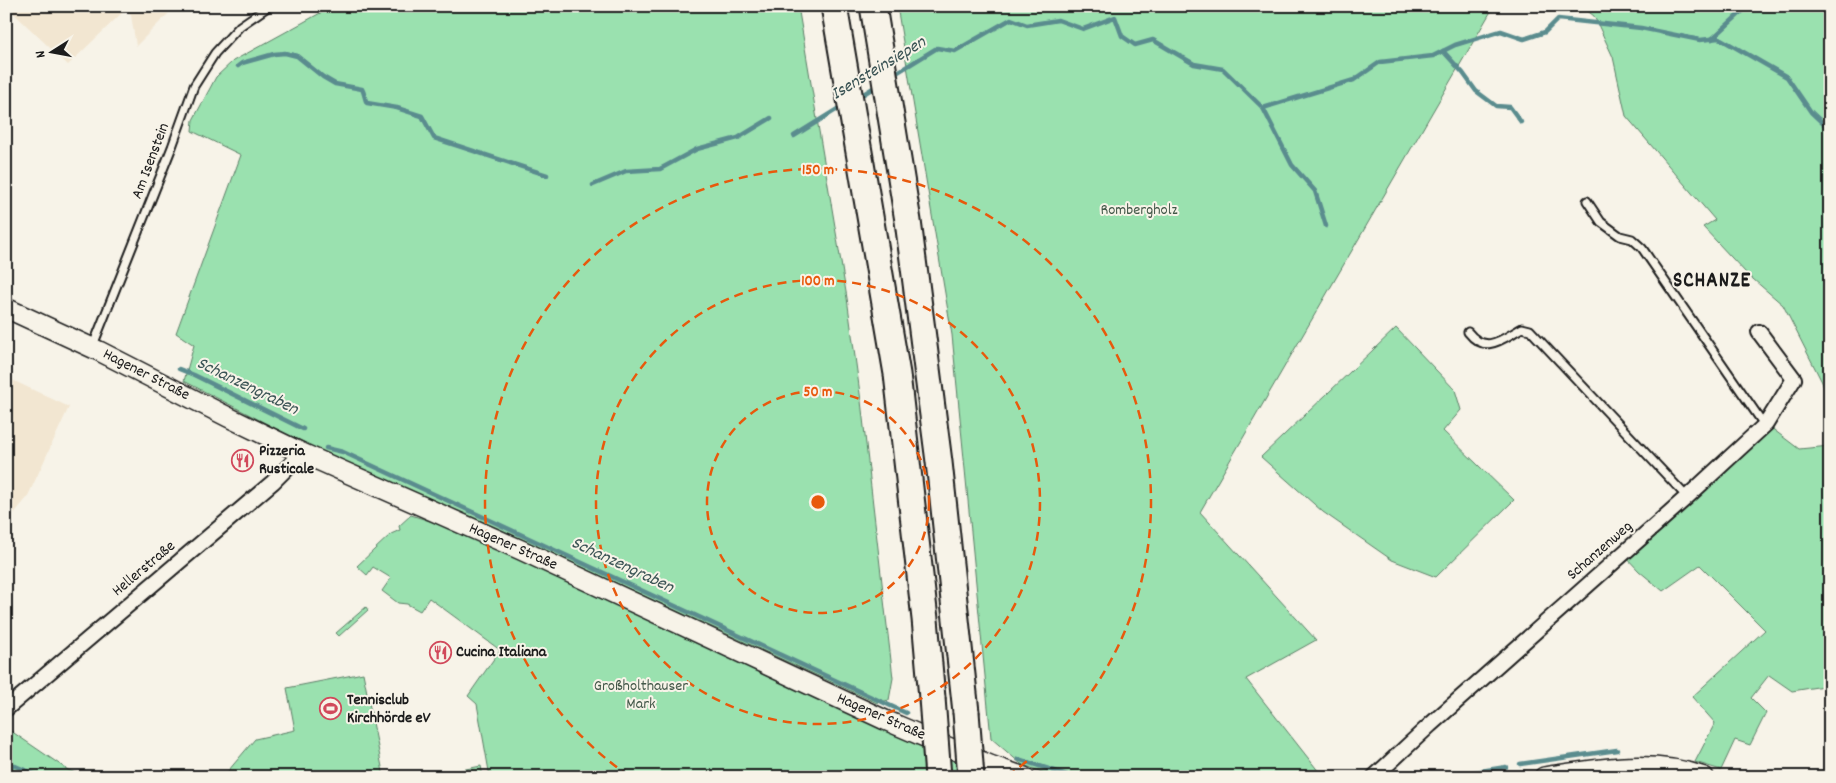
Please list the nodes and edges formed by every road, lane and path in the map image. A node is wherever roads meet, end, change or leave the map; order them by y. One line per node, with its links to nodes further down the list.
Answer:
1 (269, 6): 8 (lane, Am Isenstein)
2 (834, 6): 13 (highway, bridge)
3 (873, 6): 14 (highway, bridge)
4 (1587, 201): 9 (lane)
5 (6, 308): 8 (main road, Hagener Straße)
6 (1468, 332): 11 (lane)
7 (1759, 332): 9 (street, Schanzenweg)
8 (92, 348): 10 (main road, Hagener Straße)
9 (1765, 426): 11 (street, Schanzenweg)
10 (302, 453): 12 (street, Hellerstraße); 15 (main road, Hagener Straße)
11 (1687, 497): 16 (street, Schanzenweg)
12 (6, 709)
13 (938, 777)
14 (971, 777)
15 (1024, 777)
16 (1374, 777)
17 (1544, 777): 18 (main road)
18 (1704, 777)

